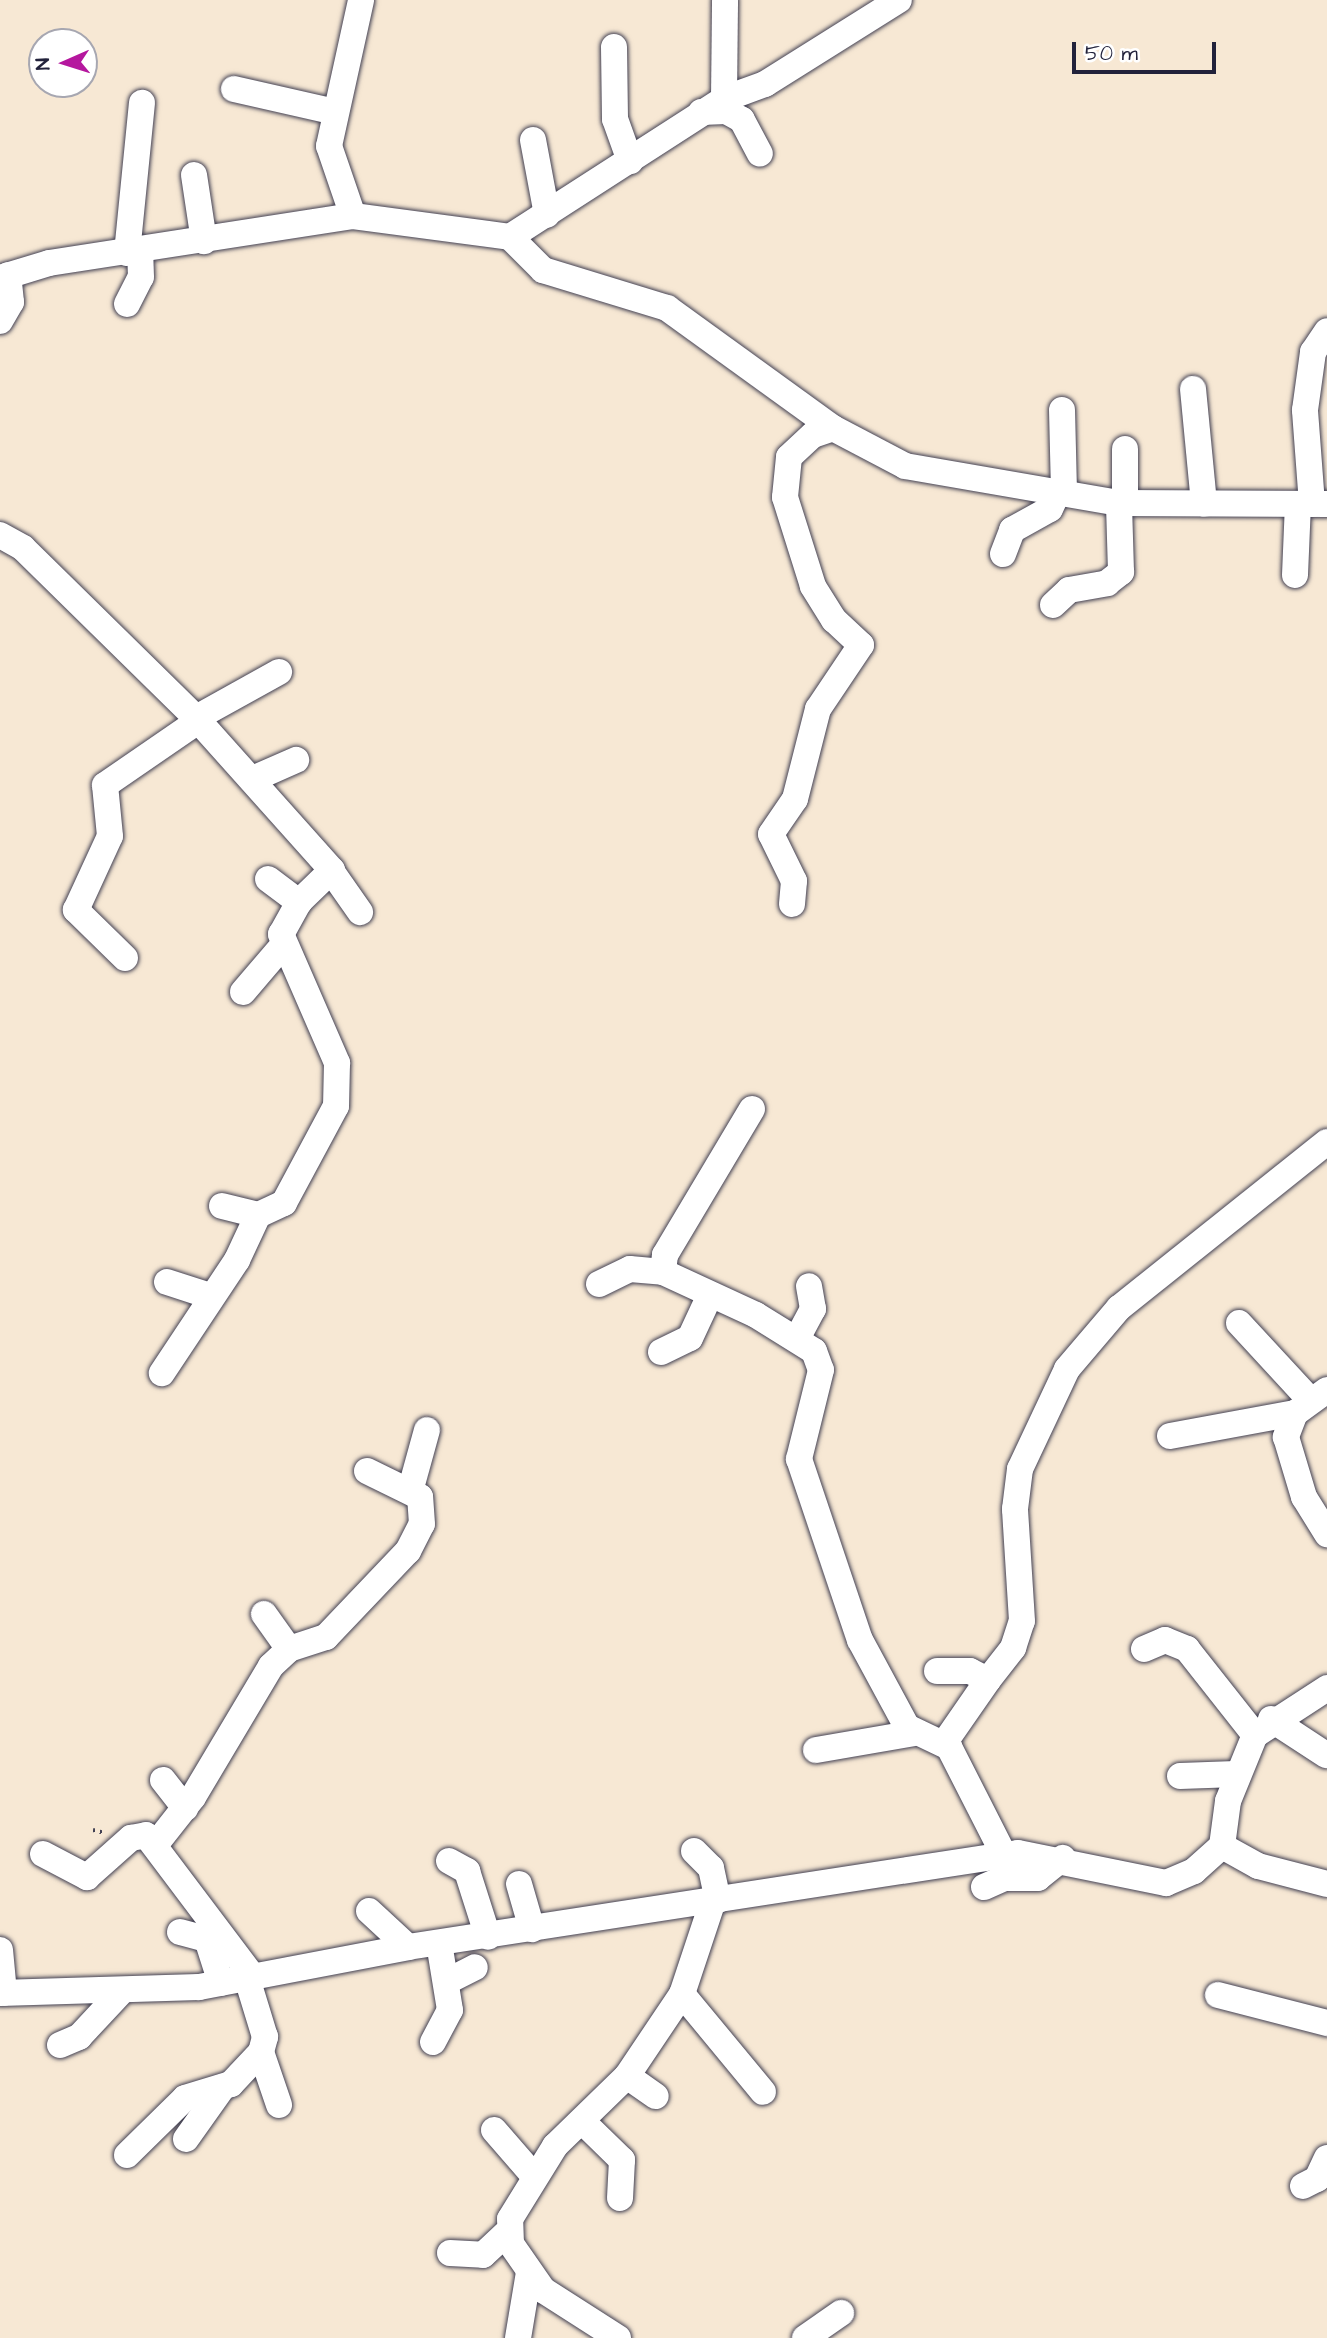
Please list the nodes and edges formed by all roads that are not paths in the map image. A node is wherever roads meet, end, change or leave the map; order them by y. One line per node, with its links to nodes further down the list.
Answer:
1 (360, 0): 8 (street)
2 (725, 0): 6 (street)
3 (899, 0): 6 (street)
4 (614, 47): 12 (street)
5 (234, 89): 8 (street)
6 (724, 99): 9 (street)
7 (142, 103): 19 (street)
8 (335, 112): 15 (street)
9 (701, 112): 11 (street); 12 (street)
10 (534, 140): 14 (street)
11 (760, 154)
12 (630, 161): 14 (street)
13 (194, 174): 16 (street)
14 (547, 215): 17 (street)
15 (354, 216): 16 (street); 17 (street)
16 (204, 241): 19 (street)
17 (515, 245): 18 (street); 26 (street)
18 (456, 249)
19 (134, 252): 20 (street); 21 (street)
20 (4, 276): 22 (street)
21 (127, 304)
22 (0, 321)
23 (1327, 331): 31 (street)
24 (1193, 389): 30 (street)
25 (1062, 410): 28 (street)
26 (833, 428): 28 (street); 43 (street)
27 (1125, 449): 29 (street)
28 (1061, 493): 29 (street); 33 (street)
29 (1122, 503): 30 (street); 35 (street)
30 (1204, 503): 31 (street)
31 (1312, 504): 34 (street)
32 (0, 535): 37 (street)
33 (1003, 554)
34 (1295, 575)
35 (1053, 605)
36 (279, 673): 37 (street)
37 (197, 719): 39 (street); 46 (street)
38 (296, 760): 39 (street)
39 (255, 778): 40 (street)
40 (332, 872): 42 (street); 44 (street)
41 (268, 879): 42 (street)
42 (299, 902): 45 (street)
43 (792, 904)
44 (360, 912)
45 (284, 944): 47 (street); 51 (street)
46 (125, 958)
47 (243, 992)
48 (752, 1110): 52 (street)
49 (1327, 1142): 72 (street)
50 (222, 1206): 51 (street)
51 (258, 1215): 56 (street)
52 (663, 1272): 54 (street); 57 (street)
53 (167, 1282): 56 (street)
54 (599, 1284)
55 (809, 1286): 59 (street)
56 (210, 1296): 61 (street)
57 (709, 1297): 59 (street); 60 (street)
58 (1239, 1323): 62 (street)
59 (798, 1337): 75 (street)
60 (661, 1352)
61 (162, 1373)
62 (1311, 1401): 64 (street); 67 (street)
63 (427, 1430): 66 (street)
64 (1170, 1436)
65 (367, 1471): 66 (street)
66 (411, 1488): 69 (street)
67 (1327, 1534)
68 (264, 1614): 69 (street)
69 (289, 1649): 82 (street)
70 (1144, 1649): 74 (street)
71 (937, 1671): 72 (street)
72 (988, 1680): 76 (street)
73 (1327, 1688): 74 (street)
74 (1263, 1727): 78 (street); 79 (street)
75 (914, 1732): 76 (street); 77 (street)
76 (945, 1742): 87 (street)
77 (816, 1750)
78 (1326, 1755)
79 (1236, 1774): 80 (street); 84 (street)
80 (1180, 1776)
81 (163, 1780): 82 (street)
82 (185, 1808): 83 (street)
83 (156, 1844): 86 (street); 102 (street)
84 (1222, 1846): 88 (street); 91 (street)
85 (694, 1851): 93 (street)
86 (43, 1854)
87 (1004, 1856): 88 (street); 93 (street)
88 (1063, 1858): 92 (street)
89 (449, 1861): 97 (street)
90 (519, 1884): 95 (street)
91 (1327, 1884)
92 (984, 1887)
93 (716, 1900): 95 (street); 106 (street)
94 (369, 1911): 99 (street)
95 (532, 1929): 97 (street)
96 (180, 1932): 102 (street)
97 (488, 1937): 98 (street)
98 (439, 1943): 99 (street); 103 (street)
99 (408, 1947): 102 (street)
100 (0, 1950): 104 (street)
101 (475, 1967): 103 (street)
102 (241, 1979): 105 (street); 111 (street)
103 (448, 1981): 109 (street)
104 (2, 1993): 105 (street)
105 (120, 1993): 110 (street)
106 (682, 1994): 112 (street); 114 (street)
107 (1218, 1995): 108 (street)
108 (1327, 2023)
109 (433, 2042)
110 (60, 2045)
111 (261, 2052): 113 (street); 116 (street)
112 (627, 2076): 115 (street); 117 (street)
113 (223, 2087): 119 (street); 120 (street)
114 (763, 2092)
115 (656, 2096)
116 (279, 2105)
117 (582, 2121): 122 (street); 124 (street)
118 (495, 2130): 122 (street)
119 (186, 2139)
120 (127, 2155)
121 (1327, 2158): 123 (street)
122 (533, 2175): 125 (street)
123 (1303, 2186)
124 (620, 2198)
125 (509, 2231): 126 (street); 127 (street)
126 (450, 2253)
127 (529, 2272): 129 (street); 130 (street)
128 (841, 2313): 131 (street)
129 (518, 2338)
130 (618, 2338)
131 (805, 2338)

